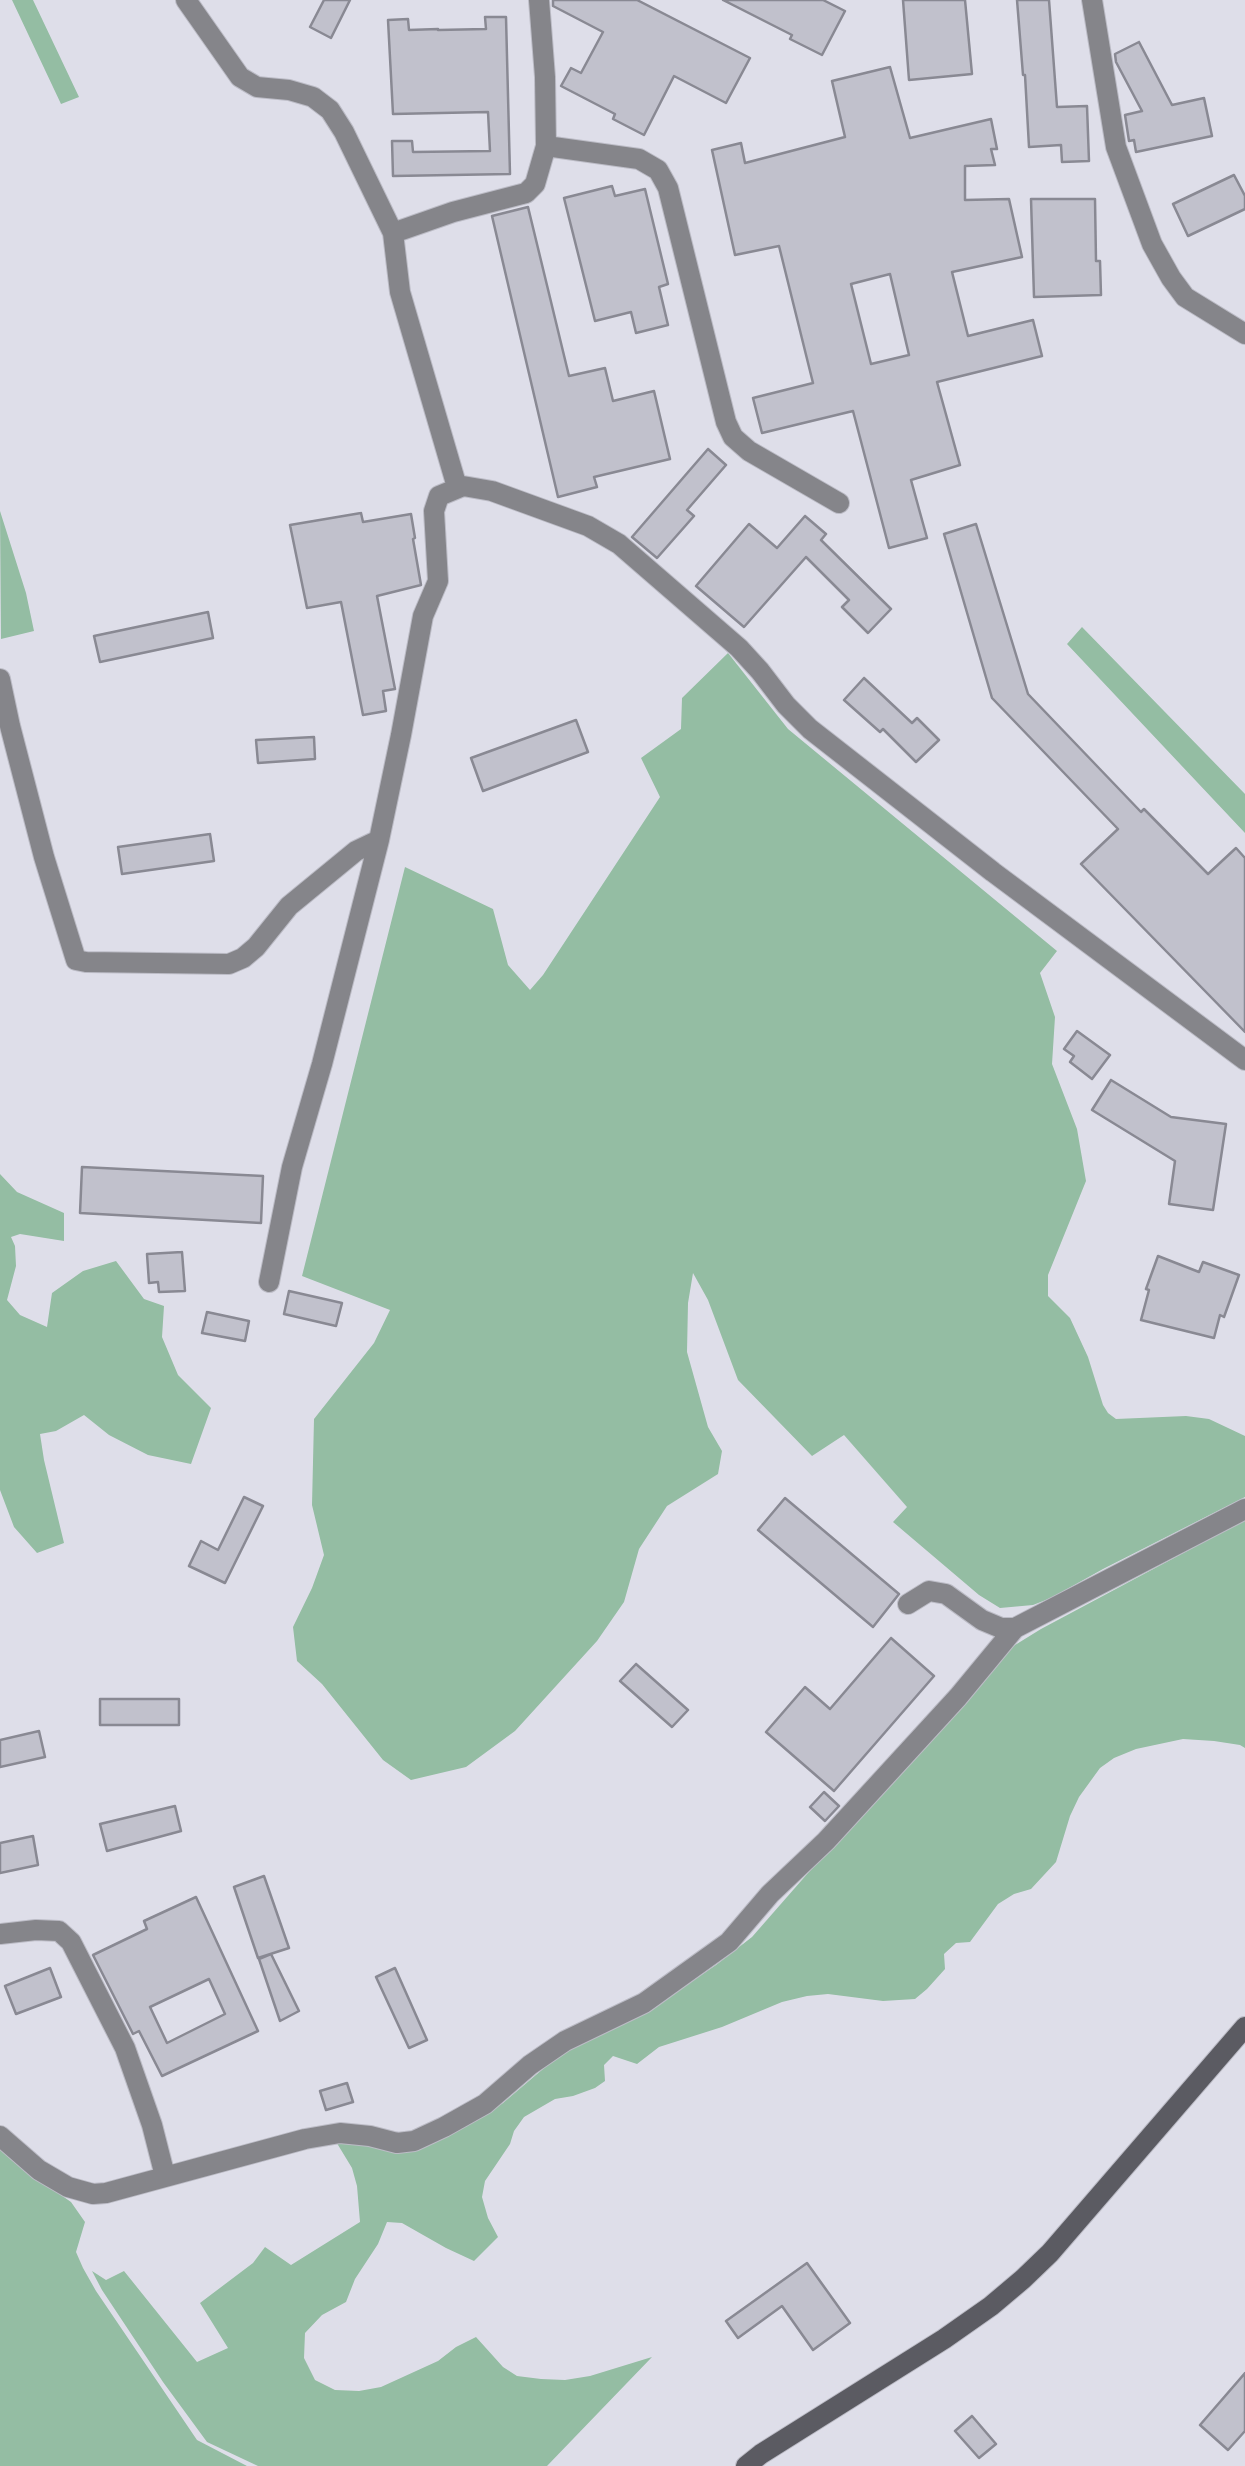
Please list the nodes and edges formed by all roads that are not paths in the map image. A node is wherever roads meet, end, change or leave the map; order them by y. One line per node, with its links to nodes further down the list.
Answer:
1 (186, 0): 5 (street)
2 (539, 0): 4 (street)
3 (1092, 0): 6 (street)
4 (546, 146): 5 (street); 8 (street)
5 (393, 233): 7 (street)
6 (1245, 334)
7 (457, 488): 10 (street); 11 (street)
8 (839, 503)
9 (0, 679): 10 (street)
10 (379, 840): 12 (street)
11 (1245, 1060)
12 (269, 1282)
13 (1245, 1509): 15 (street)
14 (908, 1604): 15 (street)
15 (1015, 1628): 19 (street)
16 (0, 1934): 19 (street)
17 (1245, 2027): 20 (street)
18 (0, 2136): 19 (street)
19 (165, 2176)
20 (746, 2466)

